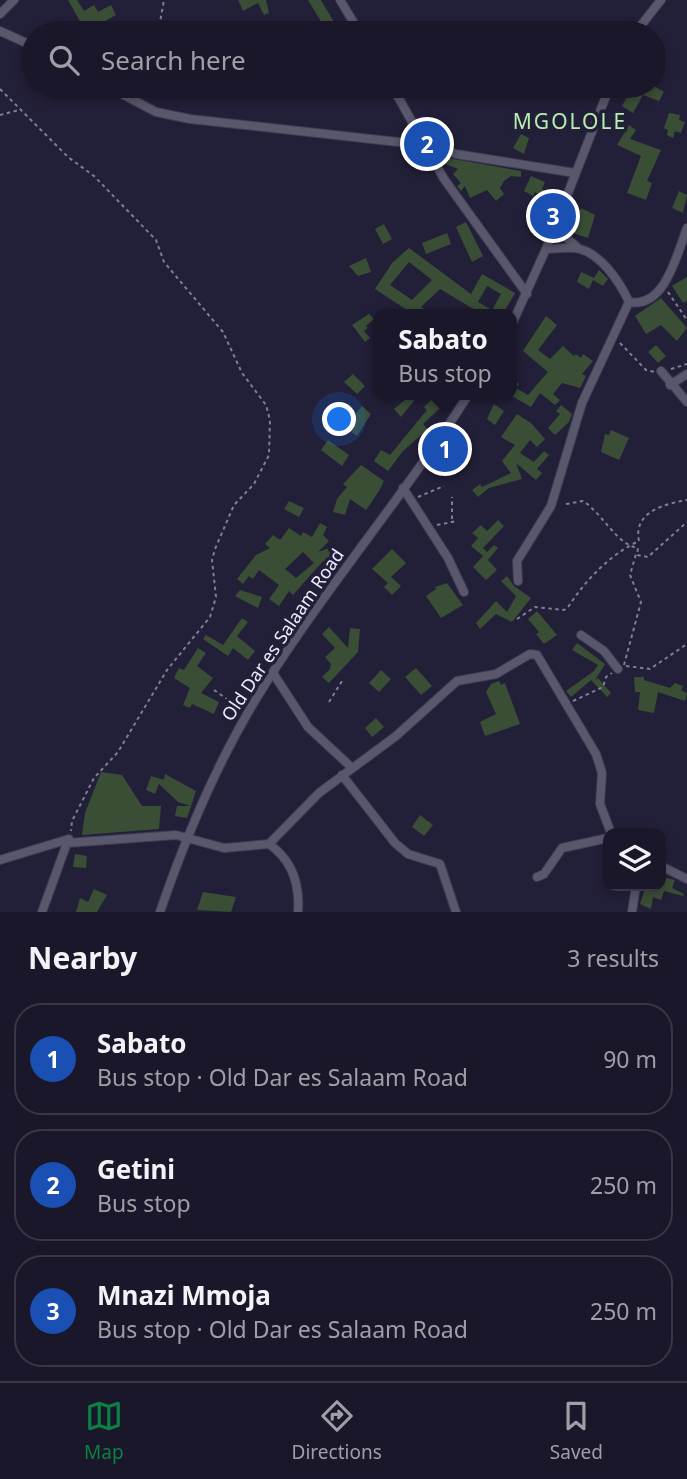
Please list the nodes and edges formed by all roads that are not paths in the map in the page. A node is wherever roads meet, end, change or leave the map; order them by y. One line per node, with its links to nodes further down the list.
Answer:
1 (14, 0): 4 (street)
2 (340, 0): 5 (street)
3 (661, 0): 6 (street)
4 (0, 14)
5 (353, 21)
6 (644, 21)
7 (0, 31): 8 (street)
8 (21, 41)
9 (130, 98): 12 (street)
10 (399, 98): 12 (street)
11 (605, 98): 13 (street)
12 (425, 145): 13 (street); 18 (street)
13 (575, 173): 14 (street)
14 (554, 227): 16 (street); 17 (street)
15 (687, 228): 19 (street)
16 (577, 247): 17 (street); 19 (street)
17 (546, 249): 18 (street)
18 (527, 293): 20 (street)
19 (629, 302): 27 (street)
20 (517, 314)
21 (661, 371): 23 (street)
22 (687, 374): 23 (street)
23 (671, 384): 25 (street)
24 (465, 400): 26 (street, Old Dar es Salaam Road)
25 (687, 402)
26 (403, 488): 28 (street); 31 (street, Old Dar es Salaam Road)
27 (518, 581)
28 (464, 592)
29 (581, 635): 30 (street)
30 (621, 668)
31 (273, 673): 32 (street); 35 (street, Old Dar es Salaam Road)
32 (351, 767): 33 (street); 34 (street)
33 (342, 775): 38 (street); 47 (street)
34 (609, 828)
35 (187, 838): 37 (street); 38 (street); 45 (street, Old Dar es Salaam Road)
36 (603, 839): 41 (street)
37 (68, 841): 39 (street); 44 (street)
38 (269, 844): 46 (street)
39 (0, 860)
40 (666, 868): 42 (street)
41 (537, 877)
42 (687, 879)
43 (635, 891): 48 (street)
44 (42, 912)
45 (160, 912)
46 (299, 912)
47 (456, 912)
48 (632, 912)

